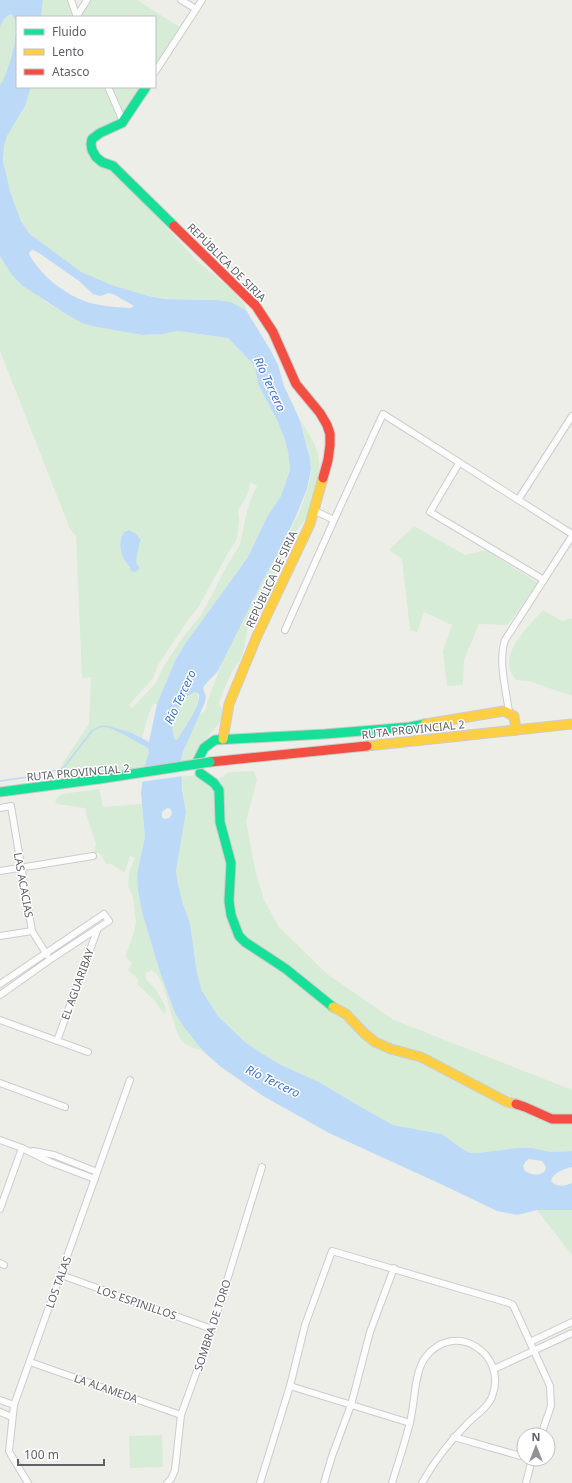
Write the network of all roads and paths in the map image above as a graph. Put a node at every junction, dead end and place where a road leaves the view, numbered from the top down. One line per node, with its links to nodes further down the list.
1 (71, 0): 6 (street)
2 (87, 0): 6 (street)
3 (181, 0): 5 (street)
4 (202, 0): 5 (street)
5 (196, 9): 7 (street)
6 (77, 16)
7 (156, 70)
8 (108, 88): 10 (street)
9 (145, 88): 10 (street)
10 (123, 121): 14 (street, REPÚBLICA DE SIRIA)
11 (572, 416): 13 (street)
12 (459, 463): 13 (street); 15 (street); 17 (street)
13 (518, 500): 16 (street)
14 (313, 510): 15 (street); 22 (street, REPÚBLICA DE SIRIA)
15 (334, 520): 18 (street)
16 (572, 535): 17 (street)
17 (544, 580): 19 (street)
18 (285, 630)
19 (509, 712): 21 (street); 22 (street)
20 (572, 724): 21 (street, RUTA PROVINCIAL 2)
21 (516, 730): 25 (street, RUTA PROVINCIAL 2, bridge)
22 (223, 739): 23 (street)
23 (198, 760)
24 (200, 773): 43 (street)
25 (0, 792)
26 (0, 808): 28 (street, LAS ACACIAS)
27 (93, 856): 28 (street)
28 (21, 868): 29 (street); 31 (street, LAS ACACIAS)
29 (0, 871)
30 (98, 928): 33 (street); 34 (street); 38 (street, EL AGUARIBAY)
31 (32, 931): 32 (street); 33 (street, LAS ACACIAS)
32 (0, 936)
33 (45, 953): 34 (street, LAS ACACIAS); 35 (street)
34 (51, 959): 36 (street)
35 (0, 984)
36 (0, 995)
37 (0, 1021): 38 (street)
38 (57, 1041): 39 (street)
39 (88, 1052)
40 (130, 1080): 47 (street, LOS TALAS)
41 (0, 1083): 42 (street)
42 (65, 1107)
43 (572, 1118)
44 (0, 1140): 45 (street)
45 (22, 1148): 47 (street); 48 (street); 49 (street)
46 (262, 1167): 53 (street, SOMBRA DE TORO)
47 (97, 1172): 48 (street, LOS TALAS)
48 (95, 1179): 51 (street, LOS TALAS)
49 (0, 1209)
50 (394, 1268): 55 (street); 59 (street); 62 (street)
51 (61, 1275): 53 (street, LOS ESPINILLOS); 57 (street, LOS TALAS)
52 (572, 1322): 55 (street)
53 (212, 1329): 64 (street, SOMBRA DE TORO)
54 (572, 1334): 56 (street)
55 (530, 1342): 56 (street)
56 (534, 1351): 58 (street); 67 (street)
57 (30, 1362): 61 (street, LOS TALAS); 64 (street, LA ALAMEDA)
58 (494, 1369): 66 (street); 68 (street)
59 (290, 1386): 62 (street); 73 (street)
60 (0, 1400): 61 (street)
61 (14, 1405): 65 (street, LOS TALAS)
62 (352, 1405): 66 (street); 74 (street)
63 (0, 1412): 65 (street)
64 (181, 1415): 72 (street, SOMBRA DE TORO)
65 (12, 1416): 71 (street, LOS TALAS)
66 (410, 1423): 75 (street)
67 (544, 1427)
68 (454, 1437): 69 (street); 76 (street)
69 (516, 1455)
70 (530, 1467): 77 (street)
71 (28, 1483)
72 (166, 1483)
73 (260, 1483)
74 (324, 1483)
75 (392, 1483)
76 (422, 1483)
77 (526, 1483)

